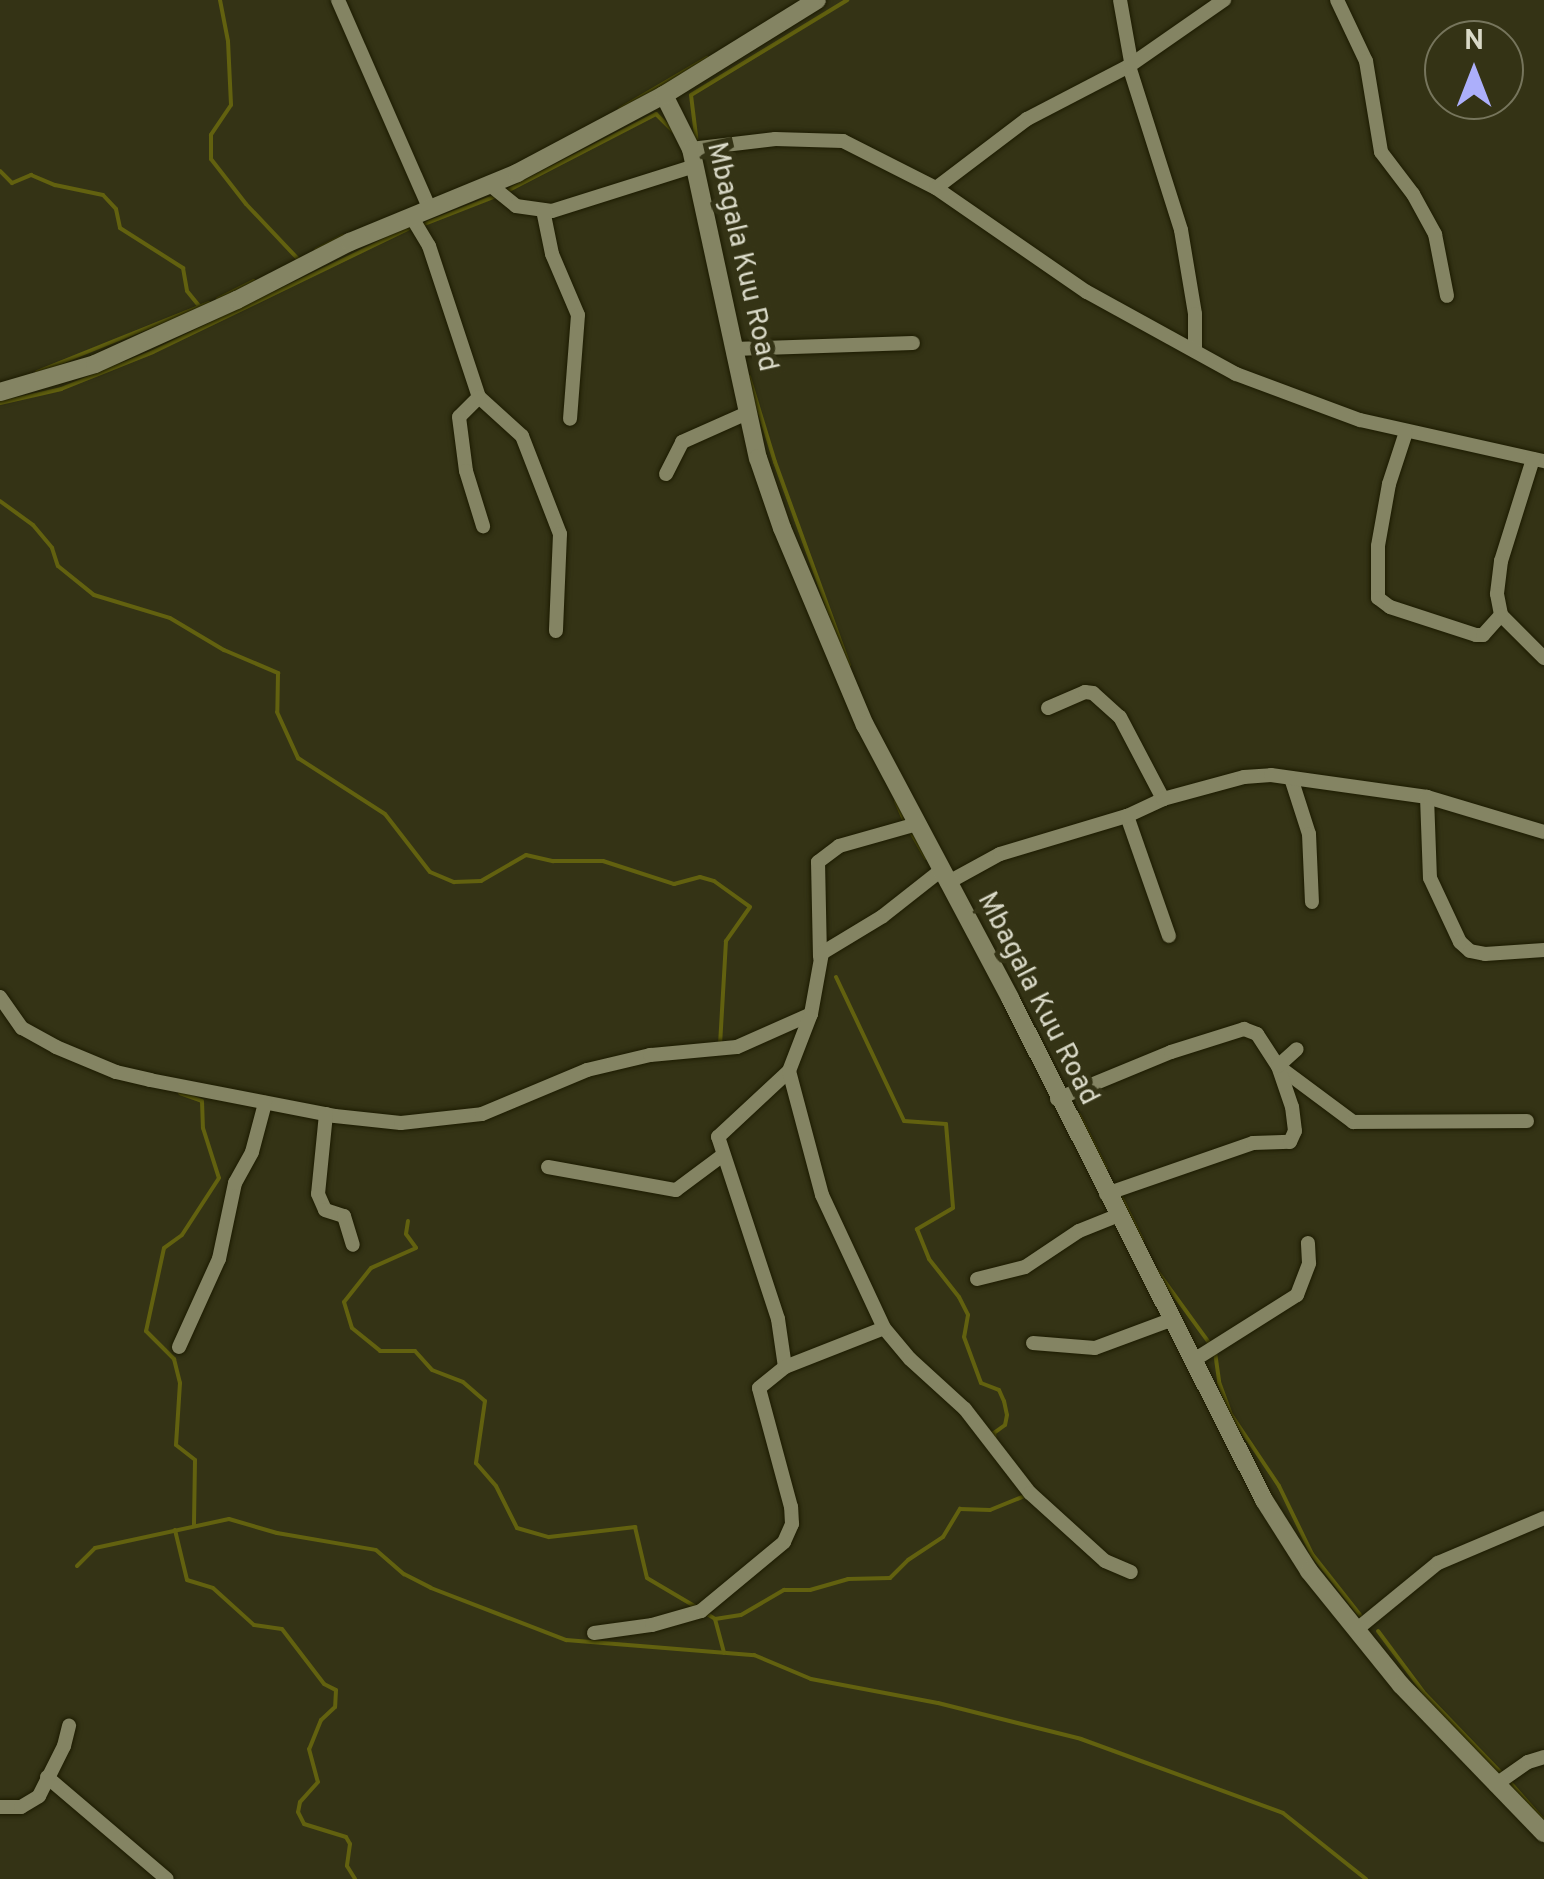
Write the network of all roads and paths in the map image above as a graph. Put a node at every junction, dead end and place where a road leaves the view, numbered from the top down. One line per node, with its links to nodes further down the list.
1 (338, 0): 11 (street)
2 (817, 0): 7 (street)
3 (1120, 0): 6 (street)
4 (1224, 0): 6 (street)
5 (1337, 0): 14 (street)
6 (1130, 64): 10 (street); 17 (street)
7 (664, 96): 8 (street, Mbagala Kuu Road); 9 (street)
8 (693, 158): 10 (street); 12 (street); 16 (street, Mbagala Kuu Road)
9 (489, 184): 11 (street); 12 (street)
10 (936, 188): 17 (street)
11 (430, 210): 13 (street)
12 (542, 210): 21 (street)
13 (411, 216): 18 (street); 19 (street)
14 (1446, 296)
15 (913, 343): 16 (street)
16 (733, 349): 20 (street, Mbagala Kuu Road)
17 (1195, 350): 22 (street)
18 (0, 392)
19 (479, 397): 25 (street); 27 (street)
20 (747, 413): 24 (street); 34 (street, Mbagala Kuu Road)
21 (570, 419)
22 (1406, 432): 23 (street); 26 (street)
23 (1539, 460): 26 (street)
24 (666, 474)
25 (483, 526)
26 (1501, 616): 28 (street)
27 (556, 631)
28 (1544, 658)
29 (1048, 708): 32 (street)
30 (1291, 778): 31 (street); 32 (street); 37 (street)
31 (1427, 797): 35 (street); 39 (street)
32 (1163, 799): 33 (street)
33 (1127, 816): 36 (street); 38 (street)
34 (917, 824): 36 (street, Mbagala Kuu Road); 40 (street)
35 (1544, 832)
36 (944, 877): 40 (street); 46 (street, Mbagala Kuu Road)
37 (1312, 902)
38 (1169, 936)
39 (1544, 950)
40 (820, 957): 42 (street)
41 (0, 997): 47 (street)
42 (811, 1014): 45 (street); 48 (street)
43 (1297, 1050): 44 (street)
44 (1278, 1066): 46 (street); 49 (street); 52 (street)
45 (789, 1071): 50 (street); 58 (street)
46 (1058, 1099): 52 (street, Mbagala Kuu Road)
47 (265, 1103): 48 (street); 60 (street)
48 (326, 1114): 55 (street)
49 (1527, 1121)
50 (723, 1154): 51 (street); 62 (street)
51 (548, 1167)
52 (1106, 1194): 53 (street, Mbagala Kuu Road)
53 (1120, 1214): 56 (street); 57 (street, Mbagala Kuu Road)
54 (1308, 1243): 61 (street)
55 (353, 1245)
56 (977, 1278)
57 (1174, 1319): 59 (street); 61 (street, Mbagala Kuu Road)
58 (884, 1328): 62 (street); 64 (street)
59 (1033, 1343)
60 (179, 1347)
61 (1194, 1360): 65 (street, Mbagala Kuu Road)
62 (786, 1367): 66 (street)
63 (1544, 1518): 65 (street)
64 (1131, 1572)
65 (1356, 1630): 70 (street, Mbagala Kuu Road)
66 (594, 1633)
67 (69, 1726): 69 (street)
68 (1544, 1756): 70 (street)
69 (47, 1776): 71 (street); 73 (street)
70 (1495, 1786): 72 (street, Mbagala Kuu Road)
71 (0, 1807)
72 (1544, 1833)
73 (166, 1879)

